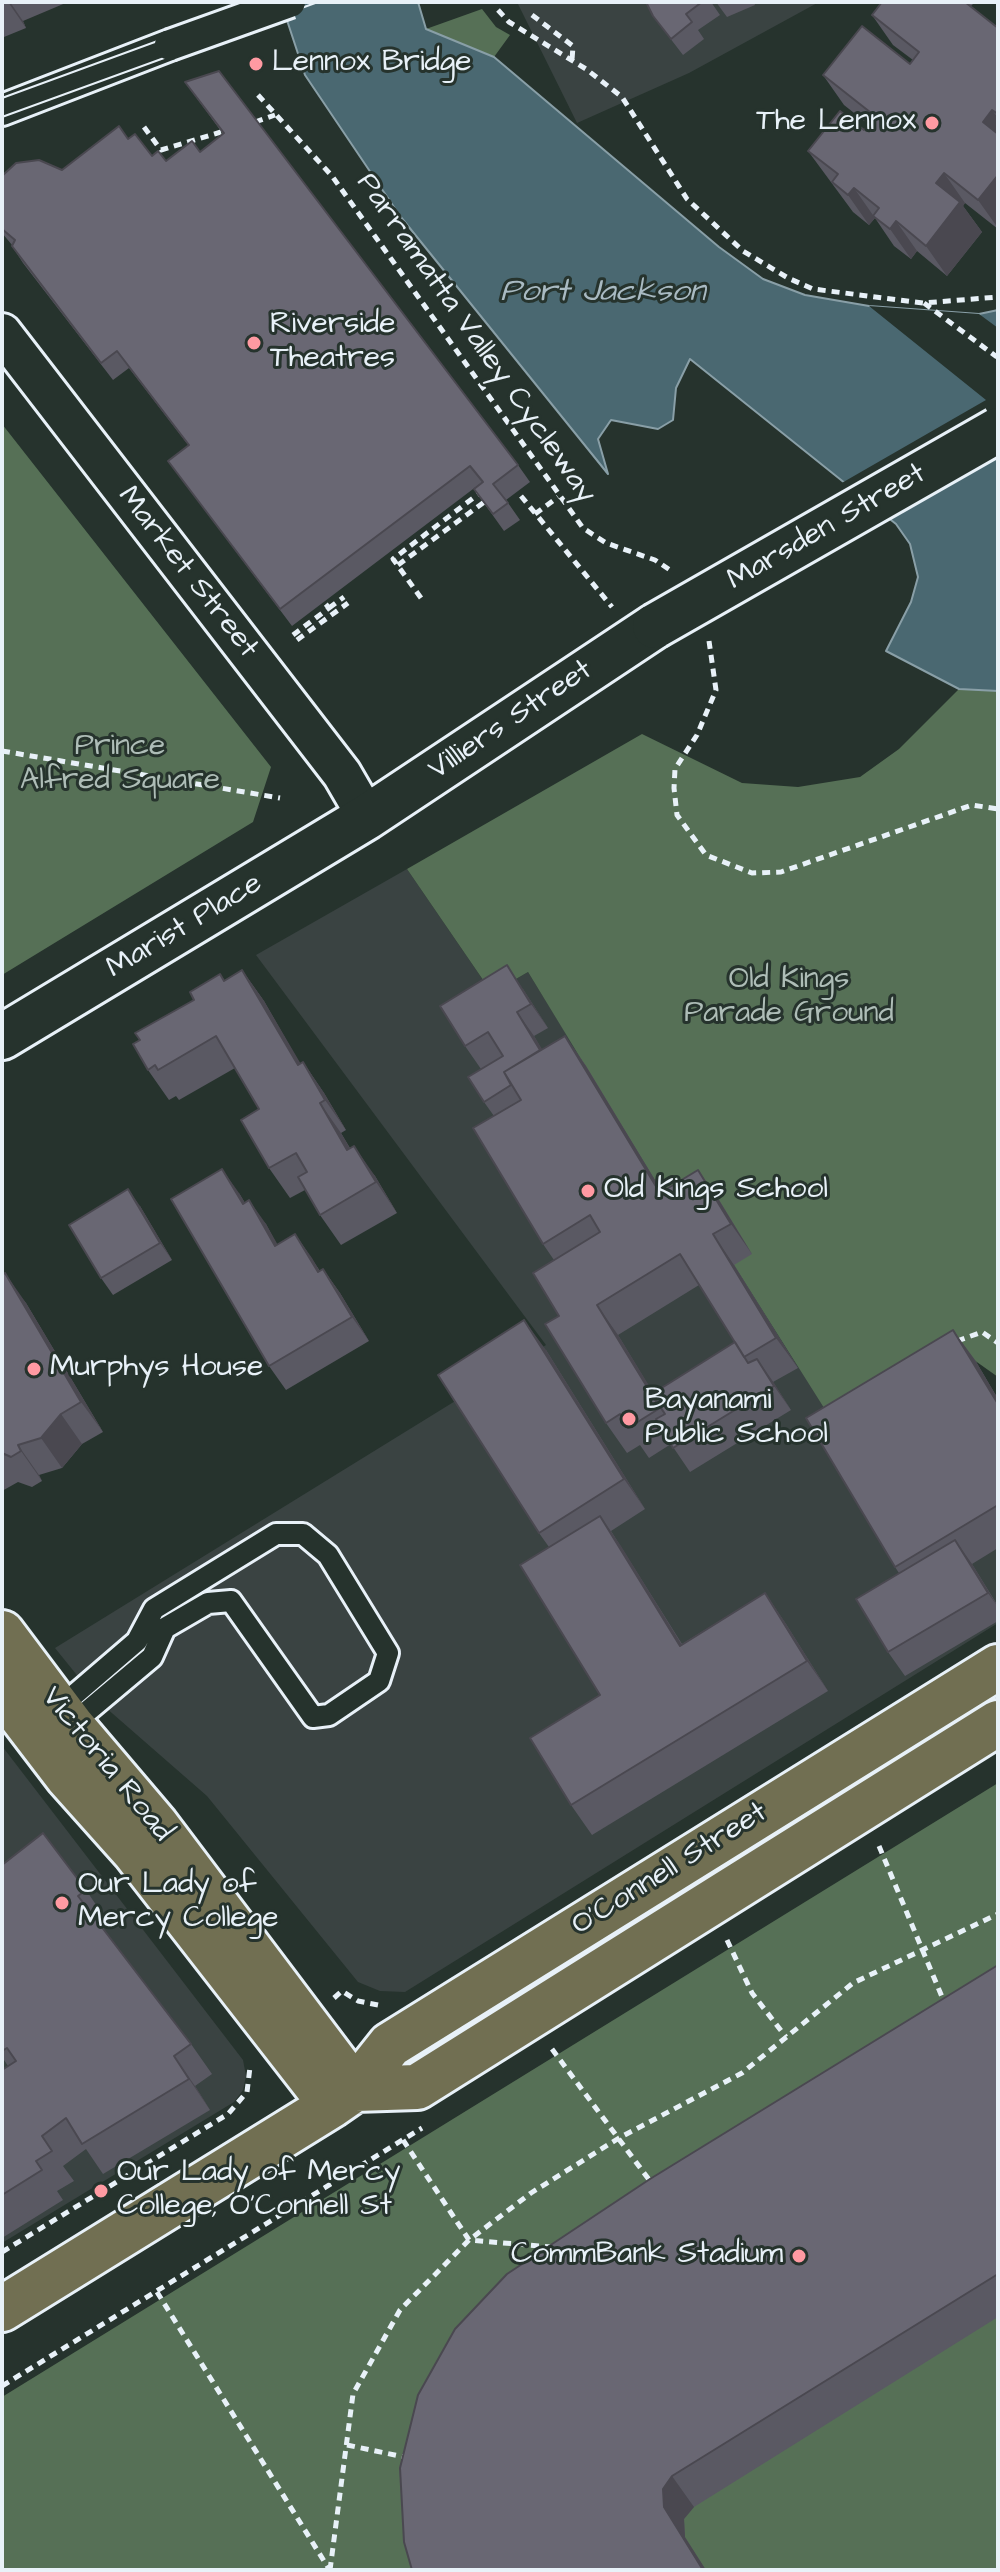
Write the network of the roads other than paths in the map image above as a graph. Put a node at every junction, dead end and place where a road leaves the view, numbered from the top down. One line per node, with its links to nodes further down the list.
1 (290, 2): 2 (street, bridge)
2 (2, 110)
3 (2, 333): 6 (street, Market Street)
4 (998, 430): 5 (street, Marsden Street, bridge)
5 (636, 620): 6 (street, Villiers Street)
6 (367, 817): 7 (street, Marist Place)
7 (7, 1027)
8 (227, 1564): 9 (lane); 9 (lane); 13 (lane)
9 (231, 1601): 13 (lane)
10 (2, 1633): 13 (main road, Victoria Road)
11 (998, 1667): 15 (main road, O'Connell Street)
12 (2, 1691): 15 (main road, Victoria Road)
13 (65, 1717): 15 (main road, Victoria Road)
14 (998, 1723): 15 (main road, O'Connell Street)
15 (344, 2097): 16 (main road, O'Connell Street)
16 (2, 2309)

